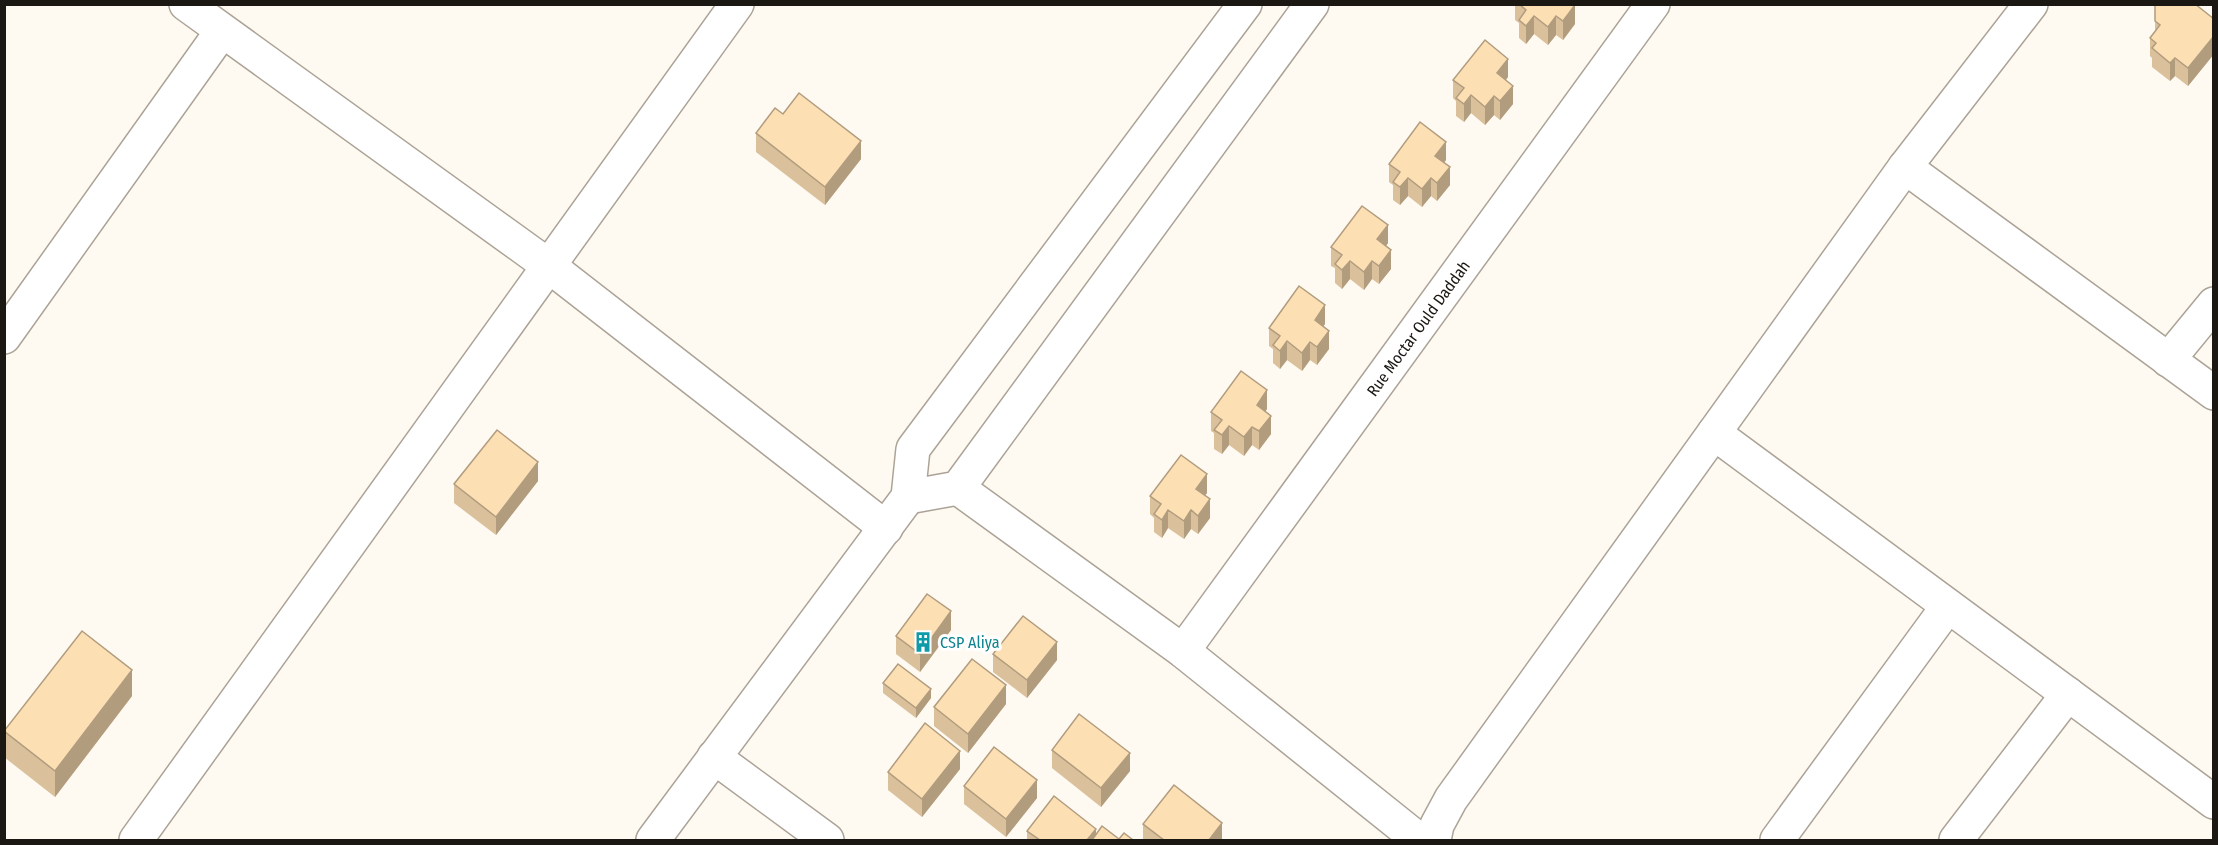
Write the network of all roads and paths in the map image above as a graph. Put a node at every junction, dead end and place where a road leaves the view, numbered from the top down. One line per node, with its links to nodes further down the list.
1 (186, 4): 7 (street)
2 (737, 4): 9 (street)
3 (1245, 4): 16 (street)
4 (1312, 4): 15 (street)
5 (1653, 4): 19 (street, Rue Moctar Ould Daddah)
6 (2031, 4): 8 (street)
7 (222, 31): 9 (street); 11 (street)
8 (1905, 166): 12 (street); 14 (street)
9 (549, 266): 17 (street); 24 (street)
10 (2214, 304): 12 (street)
11 (4, 337)
12 (2168, 360): 13 (street)
13 (2214, 393)
14 (1714, 433): 18 (street); 28 (street)
15 (958, 488): 16 (street); 19 (street)
16 (908, 497): 17 (street)
17 (886, 528): 21 (street)
18 (1948, 606): 20 (street); 29 (street)
19 (1183, 651): 27 (street)
20 (2068, 694): 22 (street); 23 (street)
21 (714, 757): 25 (street); 26 (street)
22 (2214, 802)
23 (1965, 837)
24 (136, 840)
25 (653, 840)
26 (827, 840)
27 (1419, 840)
28 (1434, 840)
29 (1777, 840)

